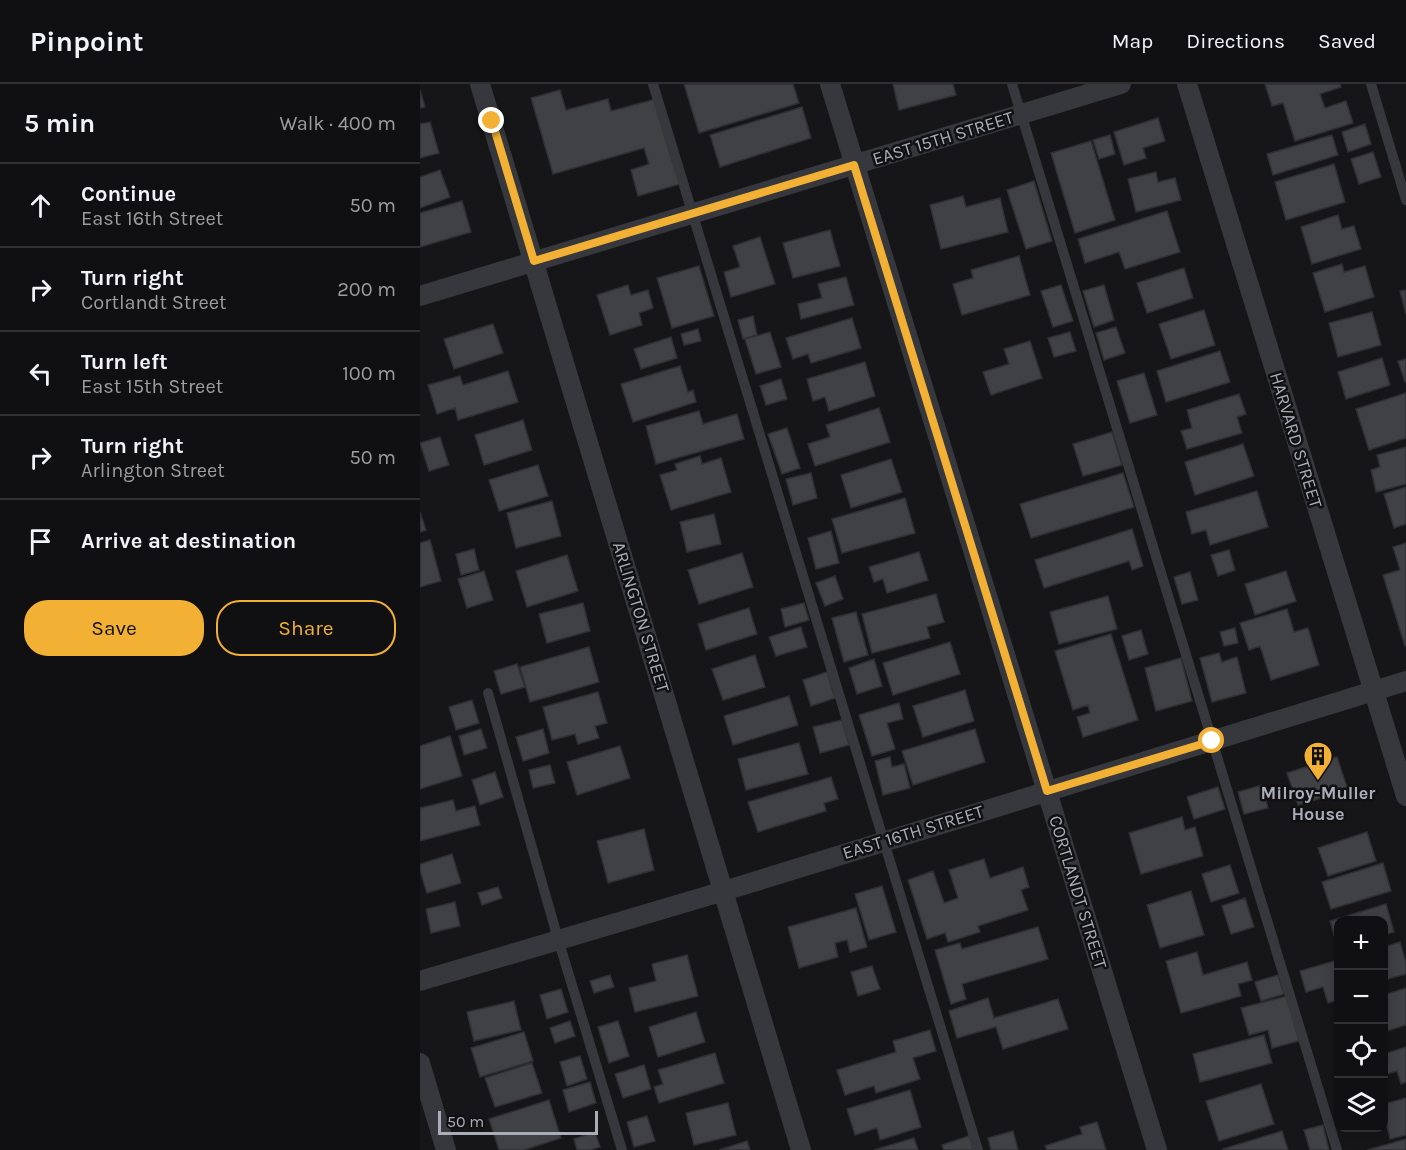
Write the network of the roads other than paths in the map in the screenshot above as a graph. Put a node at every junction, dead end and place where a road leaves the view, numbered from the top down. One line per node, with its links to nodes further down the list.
1 (480, 84): 12 (street, ARLINGTON STREET)
2 (653, 84): 11 (lane)
3 (830, 84): 9 (street, CORTLANDT STREET)
4 (1012, 84): 8 (lane)
5 (1121, 84): 8 (street, EAST 15TH STREET)
6 (1187, 84): 15 (street, HARVARD STREET)
7 (1371, 84): 10 (lane)
8 (1021, 114): 9 (street, EAST 15TH STREET); 17 (lane)
9 (854, 165): 11 (street, EAST 15TH STREET); 18 (street, CORTLANDT STREET)
10 (1406, 200)
11 (693, 213): 12 (street, EAST 15TH STREET); 20 (lane)
12 (534, 261): 13 (street, EAST 15TH STREET); 21 (street, ARLINGTON STREET)
13 (420, 296)
14 (1406, 681): 15 (street, EAST 16TH STREET)
15 (1374, 691): 17 (street, EAST 16TH STREET); 19 (street, HARVARD STREET)
16 (488, 693): 22 (lane)
17 (1212, 741): 18 (street, EAST 16TH STREET); 30 (lane)
18 (1047, 791): 20 (street, EAST 16TH STREET); 29 (street, CORTLANDT STREET)
19 (1406, 796)
20 (884, 841): 21 (street, EAST 16TH STREET); 28 (lane)
21 (724, 891): 22 (street, EAST 16TH STREET); 27 (street, ARLINGTON STREET)
22 (558, 939): 23 (street, EAST 16TH STREET); 26 (lane)
23 (420, 981)
24 (420, 1063): 25 (street)
25 (446, 1150)
26 (622, 1150)
27 (801, 1150)
28 (978, 1150)
29 (1158, 1150)
30 (1337, 1150)

